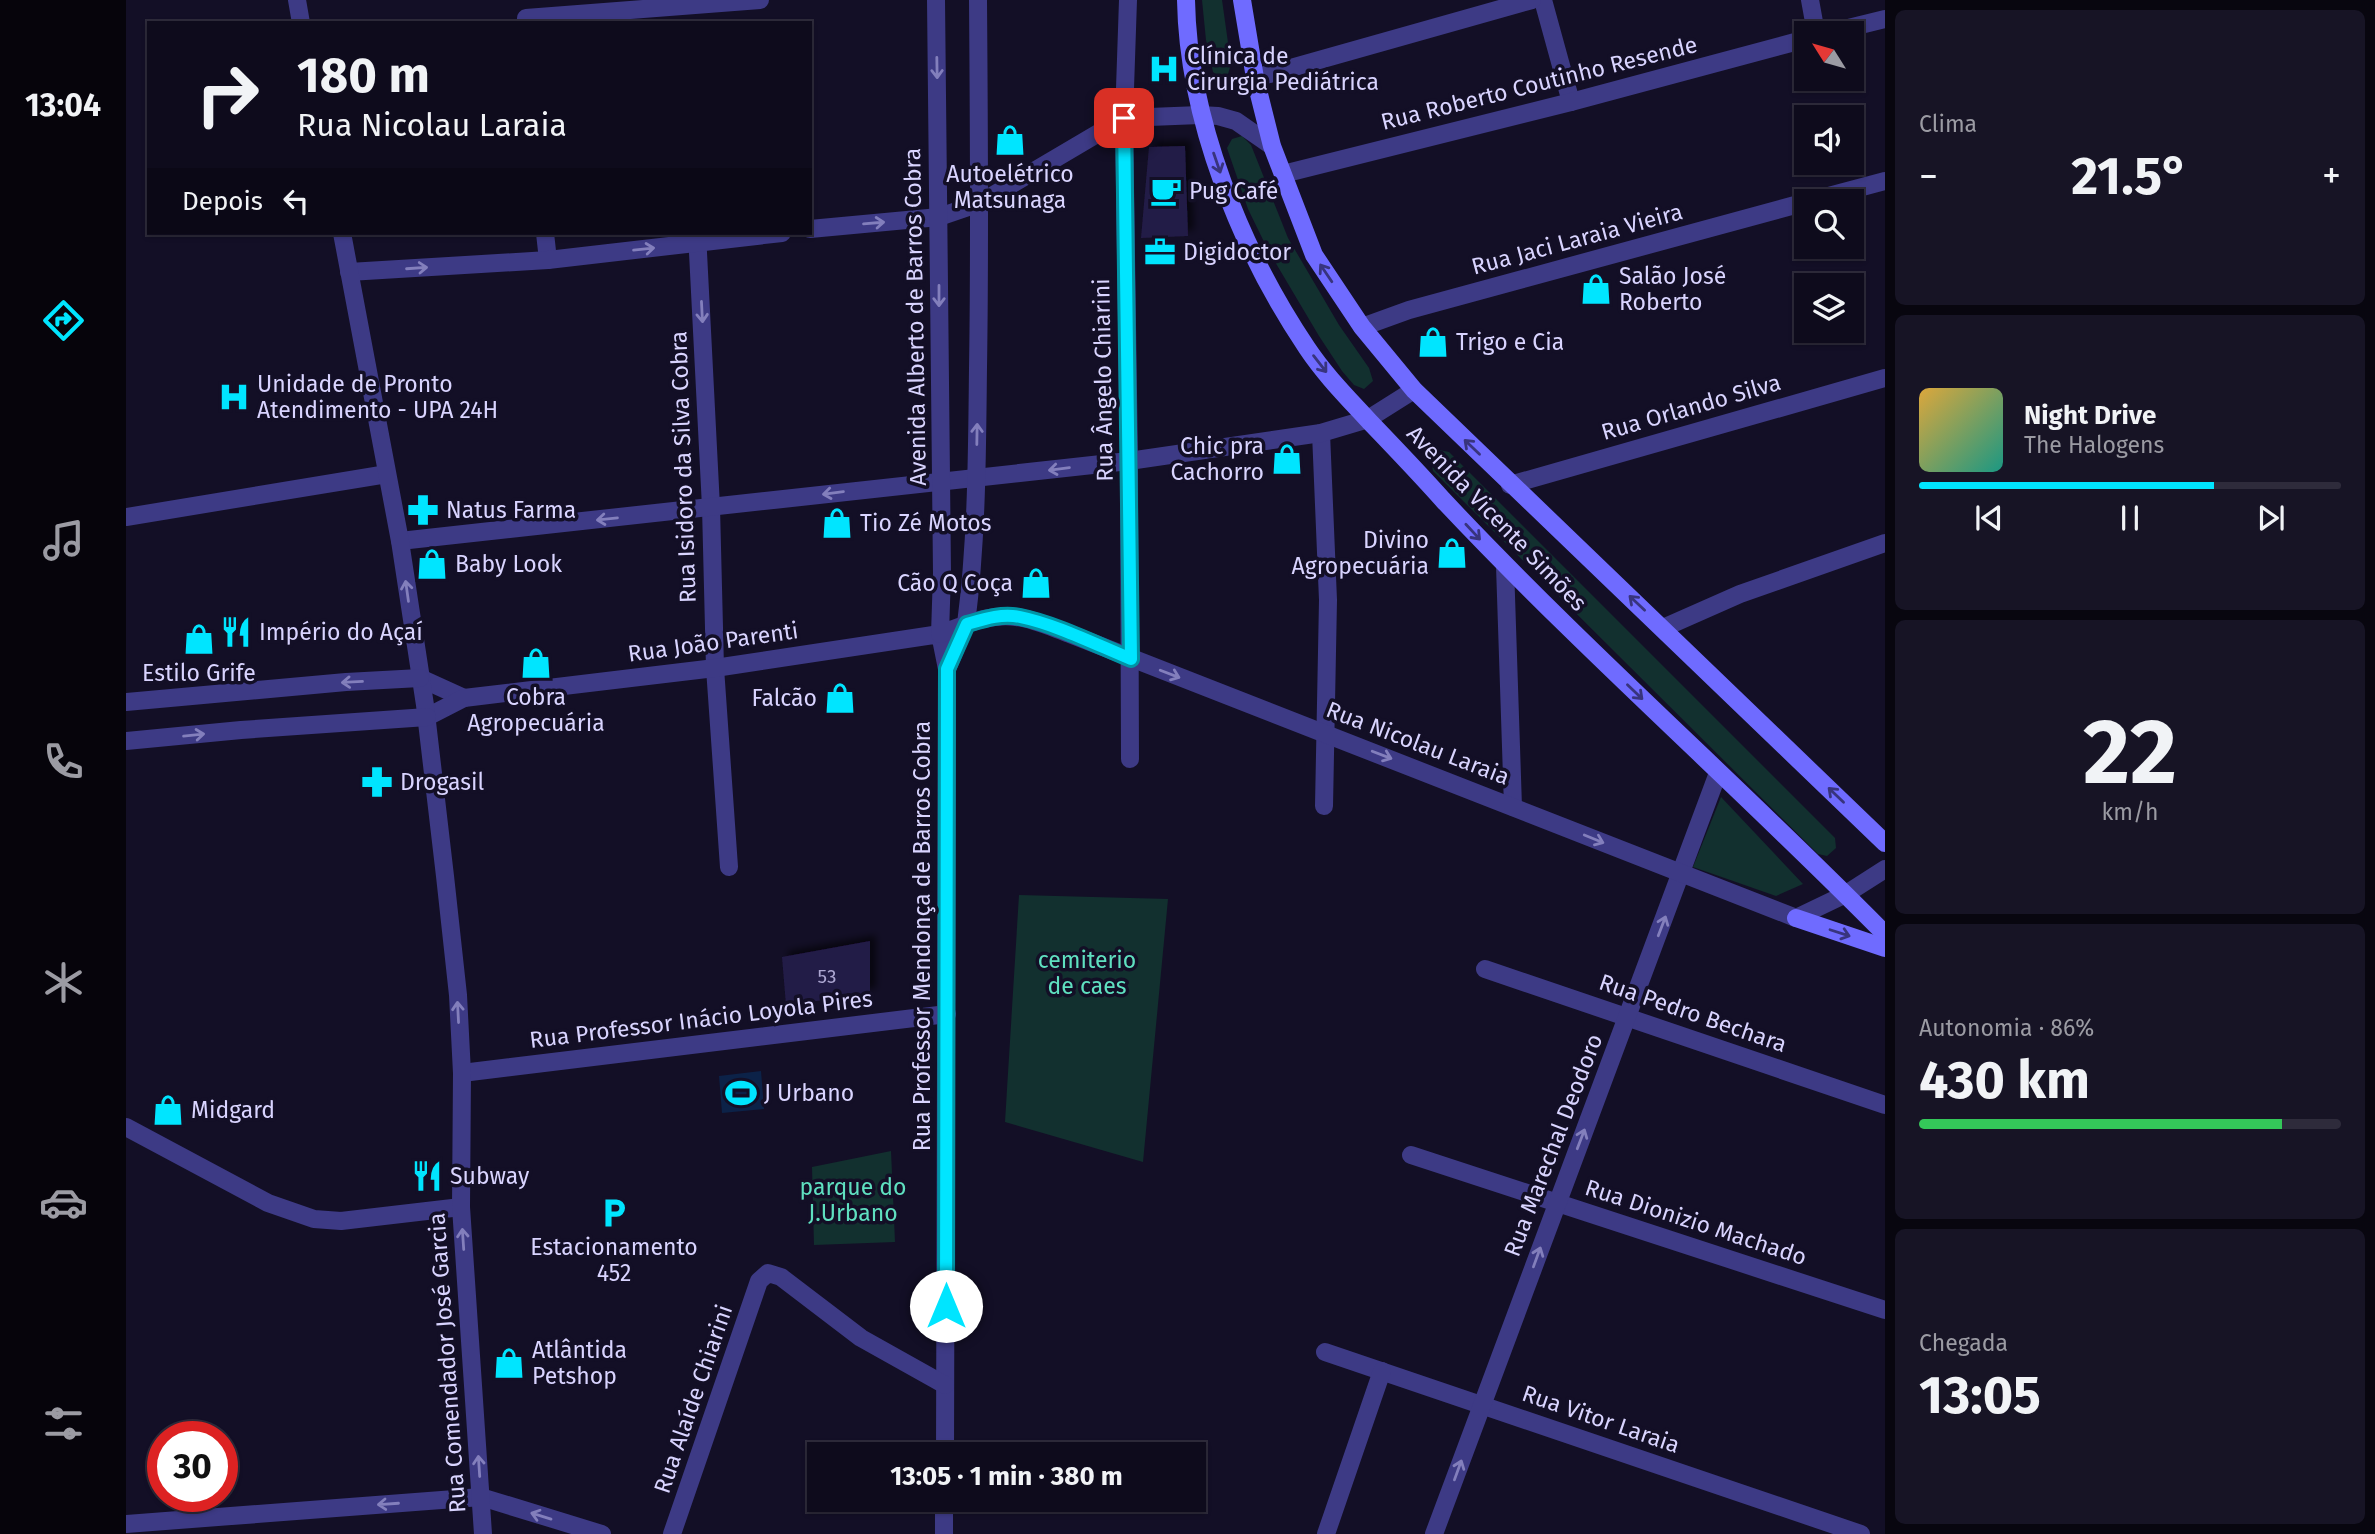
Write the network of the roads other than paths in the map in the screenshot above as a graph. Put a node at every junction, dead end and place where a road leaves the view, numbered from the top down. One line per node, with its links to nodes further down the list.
1 (297, 0): 14 (street)
2 (760, 0): 11 (street)
3 (936, 0): 28 (street, Avenida Alberto de Barros Cobra, one-way to 28)
4 (978, 0): 26 (street)
5 (1128, 0): 21 (street, Rua Ângelo Chiarini)
6 (1186, 0): 20 (main road, Avenida Vicente Simões)
7 (1242, 0): 18 (main road, Avenida Vicente Simões)
8 (1532, 0): 18 (street)
9 (1543, 0): 19 (street)
10 (1810, 0): 15 (street)
11 (684, 10): 12 (street)
12 (526, 13)
13 (1885, 19): 16 (street)
14 (301, 21)
15 (1814, 21)
16 (1864, 24)
17 (1794, 42): 19 (street, Rua Roberto Coutinho Resende)
18 (1255, 78): 22 (main road, Avenida Vicente Simões)
19 (1571, 102): 23 (street, Rua Roberto Coutinho Resende)
20 (1200, 115): 21 (street); 22 (street); 39 (main road, Avenida Vicente Simões, one-way to 39)
21 (1124, 118): 26 (street); 41 (street, Rua Ângelo Chiarini)
22 (1272, 146): 23 (main road, Avenida Vicente Simões)
23 (1283, 174): 36 (main road, Avenida Vicente Simões, one-way to 23)
24 (1885, 181): 25 (street, Rua Jaci Laraia Vieira)
25 (1856, 189)
26 (980, 203): 28 (street); 43 (street, one-way to 26)
27 (1794, 206): 36 (street, Rua Jaci Laraia Vieira)
28 (939, 217): 29 (street, one-way to 28); 44 (street, Avenida Alberto de Barros Cobra, one-way to 44)
29 (812, 229)
30 (342, 235): 35 (street, Rua Comendador José Garcia)
31 (545, 235): 34 (street)
32 (748, 235): 33 (street)
33 (697, 238): 34 (street, one-way to 33); 46 (street, Rua Isidoro da Silva Cobra, one-way to 46)
34 (548, 260): 35 (street, one-way to 34)
35 (349, 272): 42 (street, Rua Comendador José Garcia)
36 (1362, 327): 38 (main road, Avenida Vicente Simões)
37 (1885, 378): 45 (street, Rua Orlando Silva)
38 (1414, 390): 39 (street); 45 (main road, Avenida Vicente Simões, one-way to 38)
39 (1368, 419): 40 (street); 50 (main road, Avenida Vicente Simões, one-way to 50)
40 (1321, 433): 41 (street); 61 (street)
41 (1129, 461): 43 (street, one-way to 43); 54 (street, Rua Ângelo Chiarini)
42 (387, 474): 47 (street); 48 (street, Rua Comendador José Garcia)
43 (977, 478): 44 (street); 51 (street)
44 (941, 482): 46 (street, one-way to 46); 53 (street, Avenida Alberto de Barros Cobra)
45 (1510, 485): 52 (main road, Avenida Vicente Simões, one-way to 45)
46 (711, 508): 48 (street, one-way to 48); 55 (street, Rua Isidoro da Silva Cobra)
47 (126, 517)
48 (400, 541): 57 (street, Rua Comendador José Garcia, one-way to 48)
49 (1885, 543): 52 (street)
50 (1505, 566): 64 (main road, Avenida Vicente Simões, one-way to 64); 66 (street)
51 (967, 624): 53 (street, Rua João Parenti); 54 (street, Rua Nicolau Laraia); 56 (street, Rua Professor Mendonça de Barros Cobra)
52 (1663, 628): 67 (main road, Avenida Vicente Simões, one-way to 52)
53 (940, 634): 55 (street, Rua João Parenti); 56 (street, Rua Professor Mendonça de Barros Cobra)
54 (1131, 659): 61 (street, Rua Nicolau Laraia, one-way to 61); 63 (street, Rua Ângelo Chiarini)
55 (715, 668): 58 (street, Rua João Parenti); 68 (street, Rua Isidoro da Silva Cobra)
56 (947, 669): 76 (street, Rua Professor Mendonça de Barros Cobra)
57 (420, 678): 58 (street); 59 (street, one-way to 59); 60 (street, Rua Comendador José Garcia)
58 (464, 698): 60 (street, Rua João Parenti)
59 (126, 702)
60 (427, 717): 62 (street, one-way to 60); 78 (street, Rua Comendador José Garcia, one-way to 60)
61 (1325, 733): 65 (street); 66 (street, Rua Nicolau Laraia, one-way to 66)
62 (126, 741)
63 (1130, 759)
64 (1718, 773): 70 (street, Rua Marechal Deodoro); 71 (main road, Avenida Vicente Simões)
65 (1324, 806)
66 (1513, 807): 70 (street, Rua Nicolau Laraia, one-way to 70)
67 (1885, 843)
68 (729, 867)
69 (1885, 869): 71 (street)
70 (1681, 873): 72 (street, Rua Nicolau Laraia); 77 (street, Rua Marechal Deodoro, one-way to 70)
71 (1846, 894): 72 (street); 73 (main road, Avenida Vicente Simões)
72 (1796, 918): 74 (main road, one-way to 74)
73 (1885, 934)
74 (1885, 948)
75 (1485, 969): 77 (street, Rua Pedro Bechara)
76 (947, 1014): 78 (street, Rua Professor Inácio Loyola Pires); 87 (street, Rua Professor Mendonça de Barros Cobra)
77 (1627, 1017): 79 (street, Rua Pedro Bechara); 82 (street, Rua Marechal Deodoro, one-way to 77)
78 (462, 1073): 83 (street, Rua Comendador José Garcia)
79 (1885, 1103)
80 (126, 1127): 83 (street)
81 (1411, 1155): 82 (street, Rua Dionizio Machado)
82 (1557, 1202): 84 (street, Rua Dionizio Machado); 88 (street, Rua Marechal Deodoro, one-way to 82)
83 (461, 1207): 90 (street, Rua Comendador José Garcia, one-way to 83)
84 (1885, 1310)
85 (1325, 1352): 86 (street, Rua Vitor Laraia)
86 (1382, 1371): 88 (street, Rua Vitor Laraia); 98 (street)
87 (945, 1385): 89 (street, Rua Professor Mendonça de Barros Cobra); 96 (street, Rua Alaíde Chiarini)
88 (1482, 1405): 99 (street, Rua Marechal Deodoro, one-way to 88); 100 (street, Rua Vitor Laraia)
89 (944, 1442)
90 (481, 1497): 93 (street, one-way to 93); 94 (street, Rua Comendador José Garcia); 95 (street, one-way to 90)
91 (944, 1512): 97 (street)
92 (126, 1524): 93 (street)
93 (185, 1527)
94 (483, 1534)
95 (602, 1534)
96 (672, 1534)
97 (944, 1534)
98 (1326, 1534)
99 (1434, 1534)
100 (1861, 1534)

